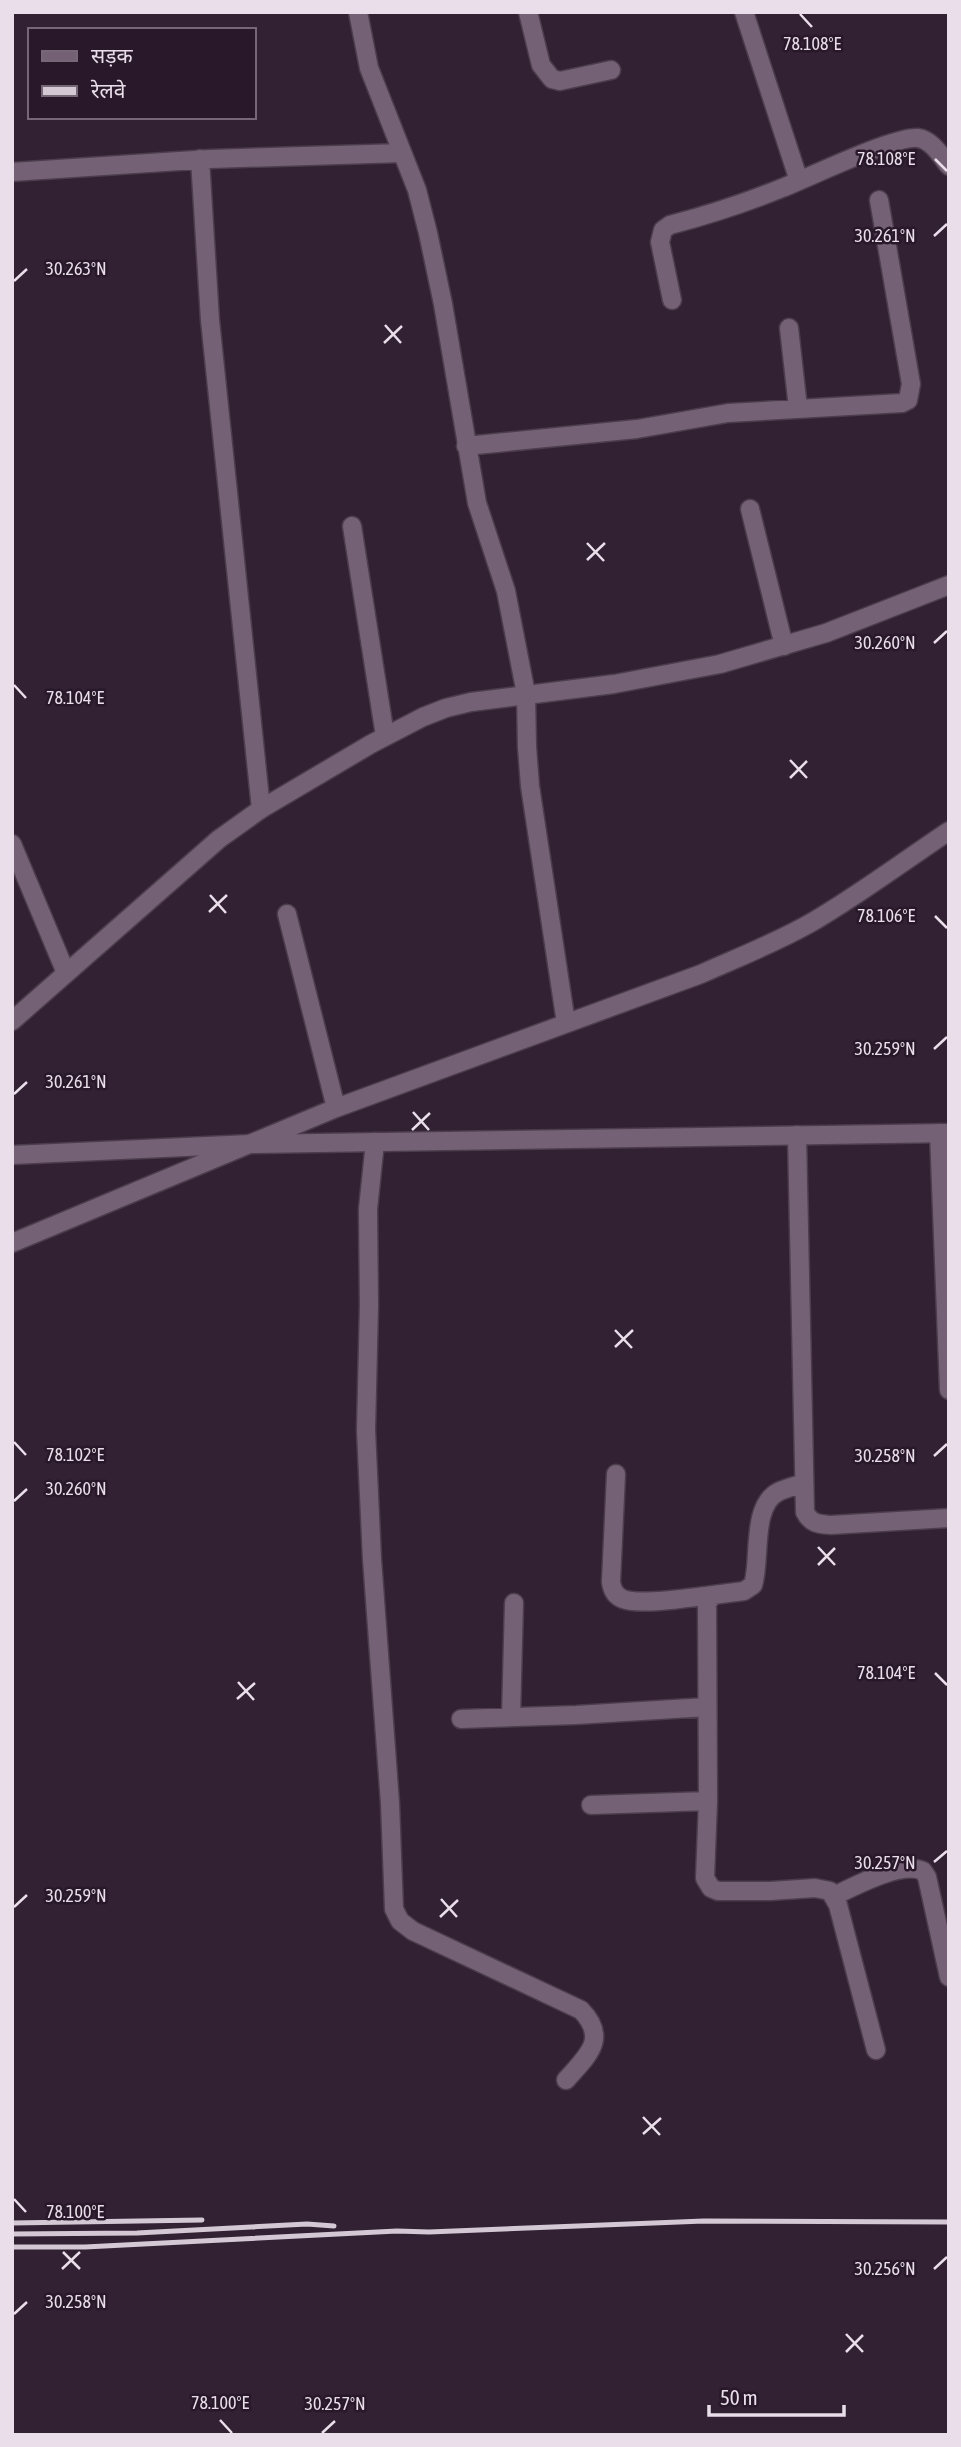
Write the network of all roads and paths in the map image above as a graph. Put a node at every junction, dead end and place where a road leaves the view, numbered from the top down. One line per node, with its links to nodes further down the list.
1 (358, 12): 5 (street)
2 (528, 12): 4 (street)
3 (744, 12): 9 (street)
4 (611, 69)
5 (402, 153): 6 (street); 14 (street)
6 (200, 159): 8 (street); 21 (street)
7 (949, 166): 9 (street)
8 (12, 172)
9 (799, 181): 11 (street)
10 (880, 200): 13 (street)
11 (672, 300)
12 (789, 328): 13 (street)
13 (798, 408): 14 (street)
14 (466, 446): 19 (street)
15 (750, 509): 18 (street)
16 (352, 526): 20 (street)
17 (949, 585): 18 (street)
18 (784, 646): 19 (street)
19 (526, 694): 20 (street); 27 (street)
20 (385, 736): 21 (street)
21 (261, 808): 25 (street)
22 (949, 831): 27 (street)
23 (12, 845): 25 (street)
24 (287, 915): 28 (street)
25 (66, 973): 26 (street)
26 (12, 1021)
27 (566, 1023): 28 (street)
28 (336, 1108): 32 (street)
29 (944, 1133): 30 (street); 35 (street)
30 (797, 1135): 31 (street); 37 (street)
31 (375, 1142): 32 (street); 49 (street)
32 (250, 1144): 33 (street); 34 (street)
33 (12, 1155)
34 (12, 1243)
35 (949, 1390)
36 (616, 1474): 39 (street)
37 (804, 1483): 38 (street); 39 (street)
38 (949, 1518)
39 (713, 1595): 41 (street)
40 (514, 1603): 42 (street)
41 (707, 1707): 42 (street); 44 (street)
42 (511, 1717): 43 (street)
43 (461, 1719)
44 (708, 1801): 45 (street); 46 (street)
45 (591, 1805)
46 (834, 1896): 47 (street); 48 (street)
47 (949, 1977)
48 (876, 2050)
49 (566, 2080)

